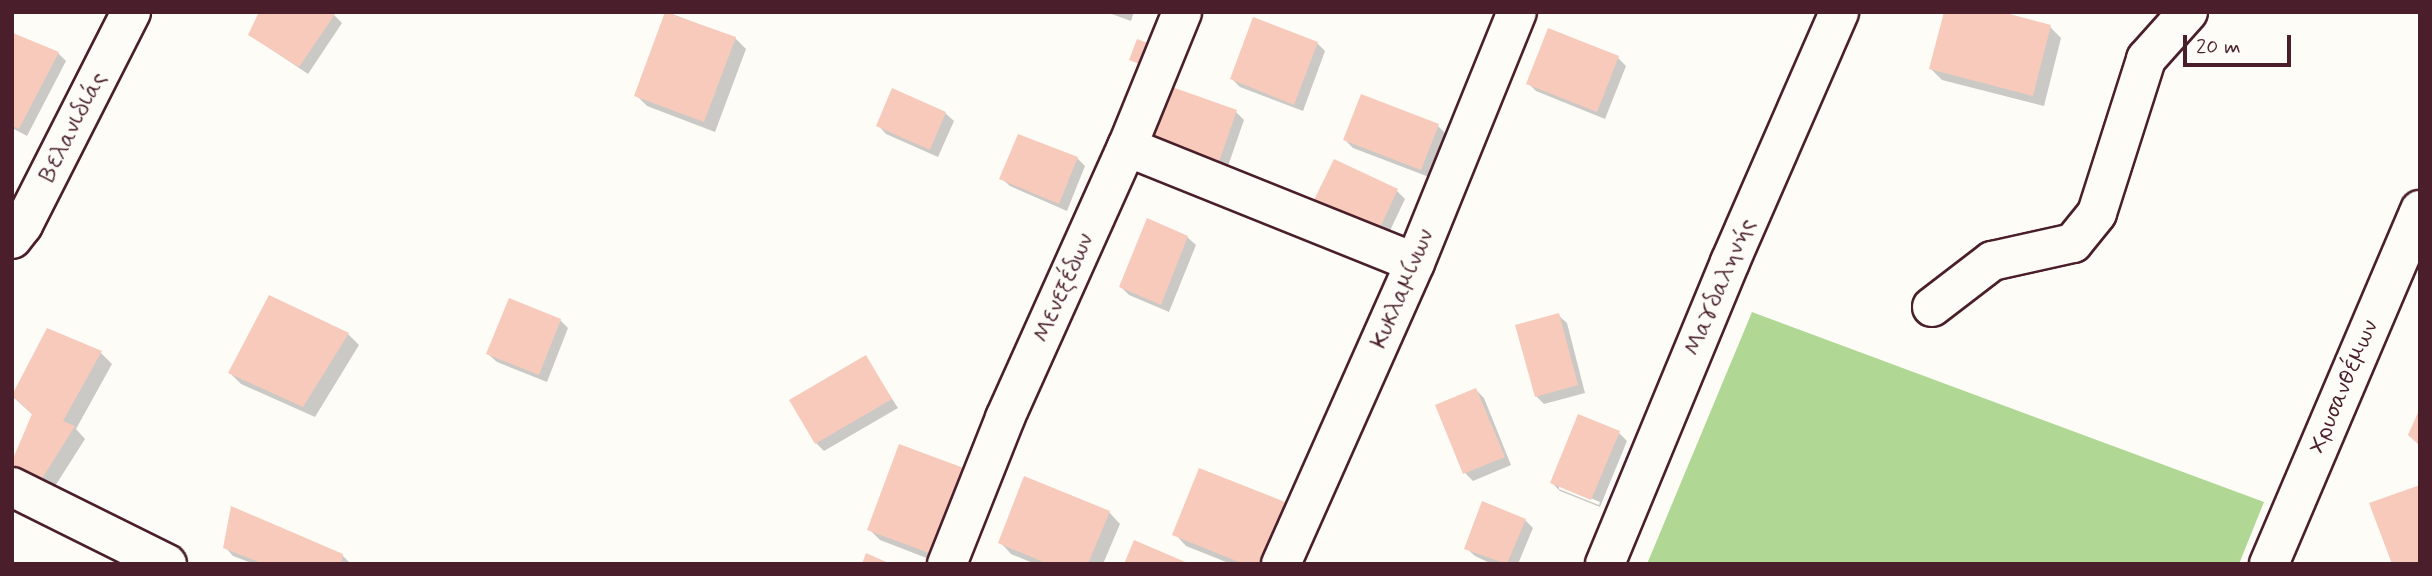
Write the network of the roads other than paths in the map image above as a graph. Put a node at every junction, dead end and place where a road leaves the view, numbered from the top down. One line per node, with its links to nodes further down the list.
1 (131, 12): 8 (street, Βελανιδιάς)
2 (1182, 12): 6 (street, Μενεξέδων)
3 (1517, 12): 9 (street, Κυκλαμίνων)
4 (1839, 12): 15 (street, Μαγδαληνής)
5 (2188, 12): 10 (street)
6 (1127, 147): 9 (street); 13 (street, Μενεξέδων)
7 (2420, 210): 16 (street, Χρυσανθέμων)
8 (12, 239)
9 (1415, 263): 14 (street, Κυκλαμίνων)
10 (1932, 307)
11 (12, 487): 12 (street)
12 (167, 564)
13 (947, 564)
14 (1281, 564)
15 (1605, 564)
16 (2269, 564)

